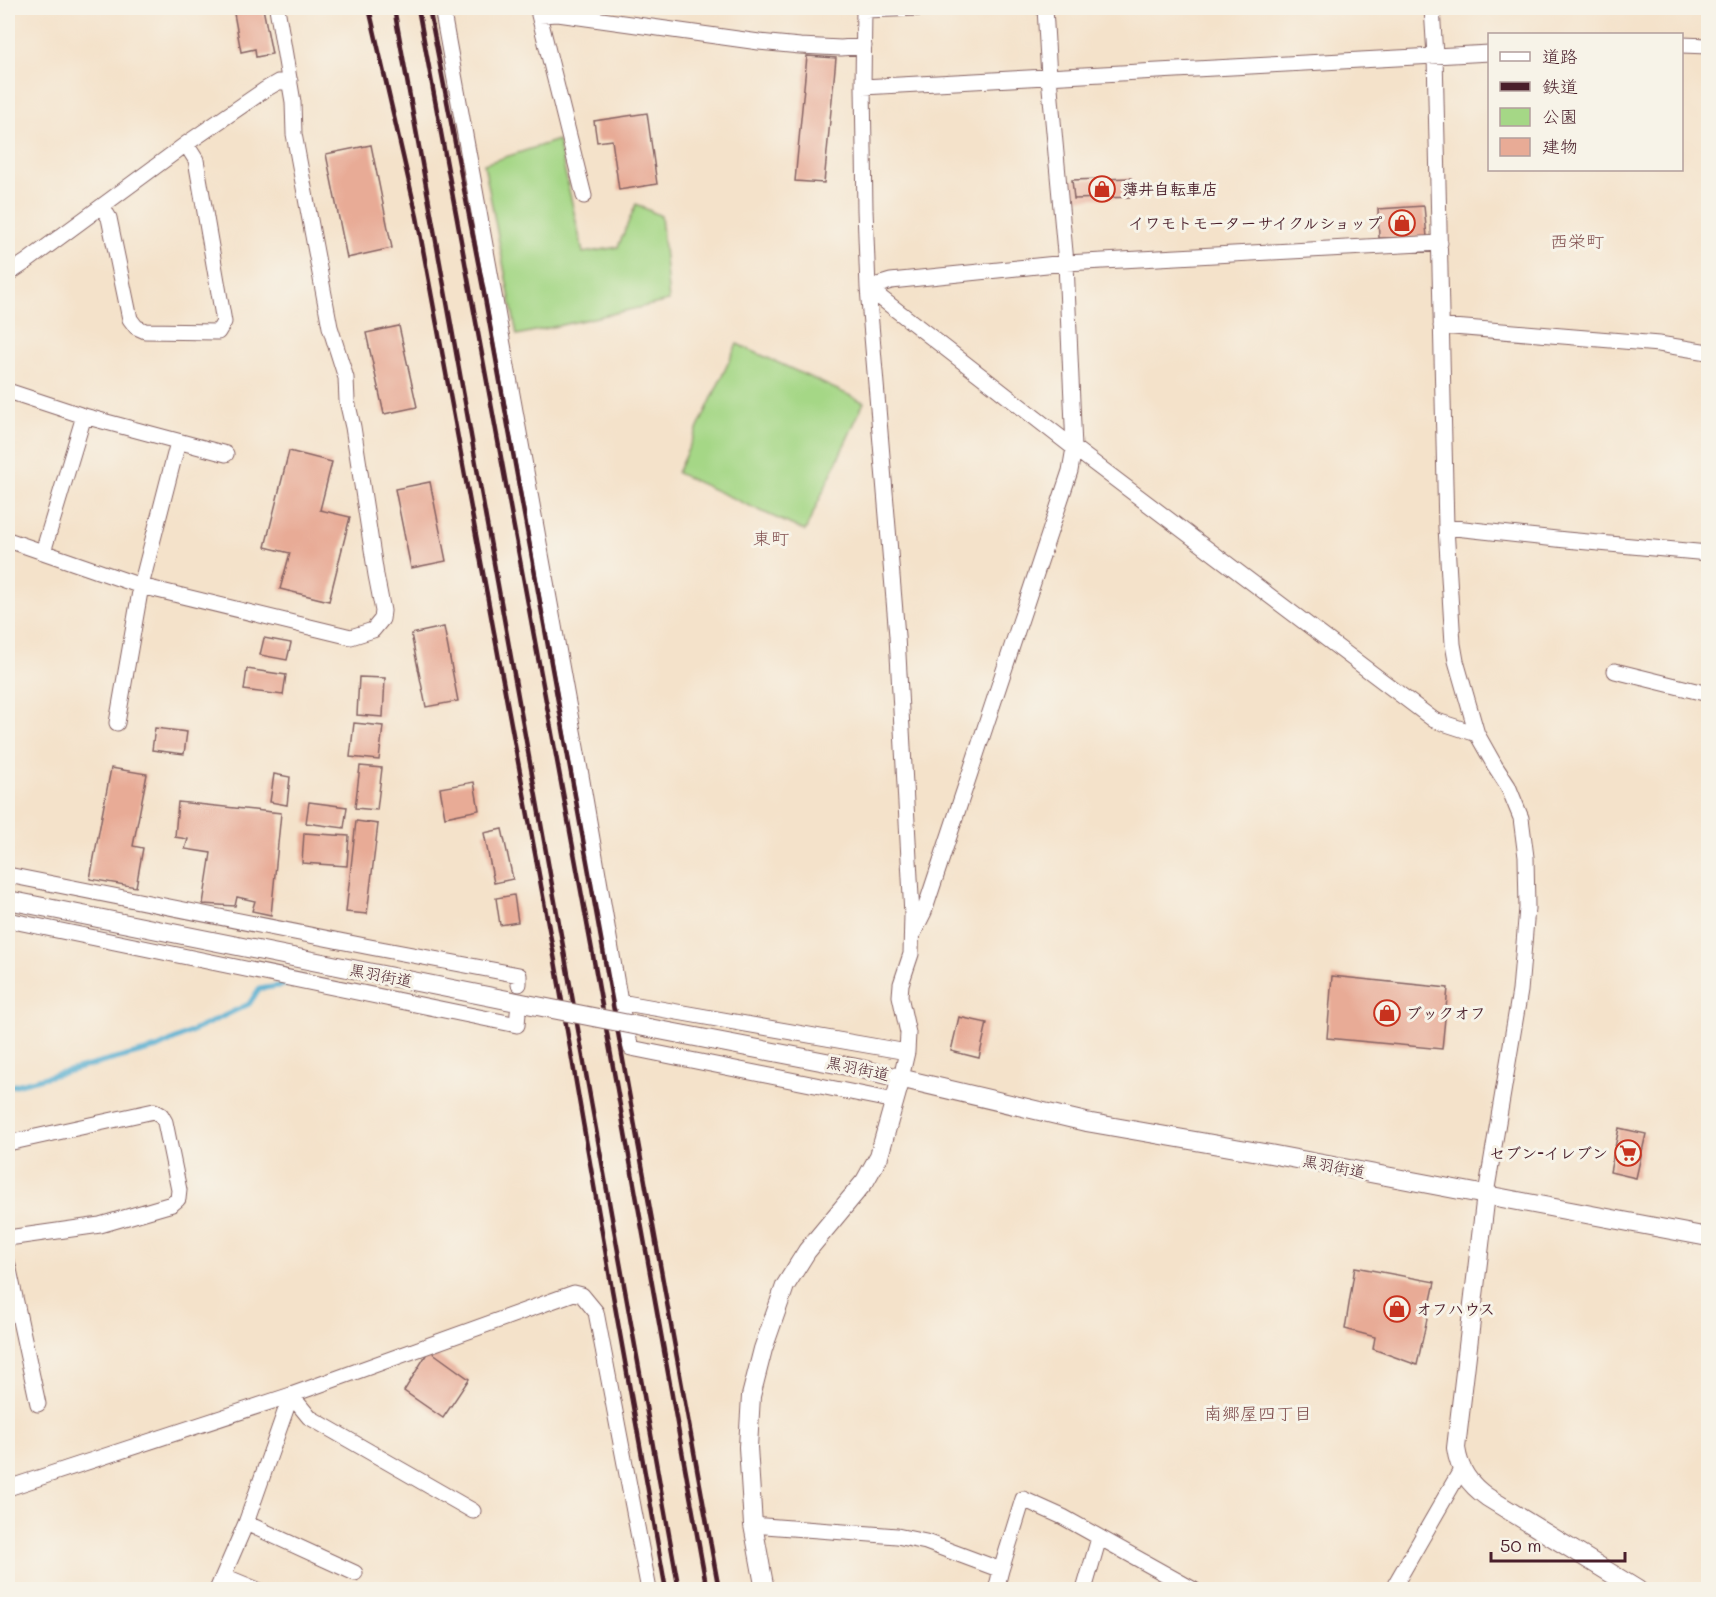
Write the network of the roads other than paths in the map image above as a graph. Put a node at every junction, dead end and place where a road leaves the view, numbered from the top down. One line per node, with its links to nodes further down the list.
1 (277, 8): 13 (street)
2 (442, 8): 43 (street)
3 (922, 8): 6 (street)
4 (1045, 8): 12 (street)
5 (1432, 8): 11 (street)
6 (864, 9): 8 (street)
7 (1683, 45): 9 (street)
8 (864, 46): 14 (street); 16 (street)
9 (1708, 46)
10 (1488, 53): 11 (street)
11 (1435, 56): 12 (street); 18 (street)
12 (1048, 77): 14 (street); 19 (street)
13 (290, 81): 15 (street); 33 (street)
14 (862, 87): 21 (street)
15 (186, 144): 17 (street); 17 (street)
16 (584, 196)
17 (102, 206): 20 (street)
18 (1440, 243): 19 (street); 22 (street)
19 (1066, 262): 21 (street); 27 (street)
20 (8, 274)
21 (868, 288): 27 (street); 41 (street)
22 (1441, 326): 23 (street); 29 (street)
23 (1708, 352)
24 (8, 391): 25 (street)
25 (84, 416): 26 (street); 31 (street)
26 (178, 441): 28 (street); 33 (street)
27 (1074, 448): 37 (street); 41 (street)
28 (226, 454)
29 (1446, 527): 32 (street); 37 (street)
30 (8, 540): 31 (street)
31 (42, 552): 33 (street)
32 (1708, 552)
33 (141, 586): 36 (street)
34 (1615, 670): 35 (street)
35 (1708, 694)
36 (117, 723)
37 (1477, 734): 49 (street)
38 (8, 875): 42 (street)
39 (8, 900): 44 (street, 黒羽街道)
40 (8, 920): 44 (street)
41 (912, 935): 45 (street)
42 (519, 984)
43 (621, 1002): 45 (street); 47 (street)
44 (522, 1008): 46 (street, 黒羽街道, bridge)
45 (907, 1052): 46 (street)
46 (902, 1078): 47 (street); 49 (street, 黒羽街道)
47 (895, 1101): 59 (street)
48 (8, 1143): 51 (street)
49 (1486, 1194): 50 (street, 黒羽街道); 55 (street)
50 (1708, 1237)
51 (8, 1238)
52 (8, 1265): 54 (street)
53 (291, 1395): 56 (street); 57 (street); 58 (street); 65 (street)
54 (38, 1404)
55 (1461, 1470): 70 (street); 71 (street)
56 (8, 1488)
57 (474, 1511)
58 (246, 1523): 62 (street); 63 (street)
59 (753, 1525): 61 (street); 66 (street)
60 (1099, 1538): 61 (street); 68 (street); 69 (street)
61 (1001, 1569): 67 (street)
62 (355, 1573)
63 (221, 1583): 64 (street)
64 (258, 1590)
65 (649, 1590)
66 (765, 1590)
67 (996, 1590)
68 (1084, 1590)
69 (1194, 1590)
70 (1392, 1590)
71 (1638, 1590)

